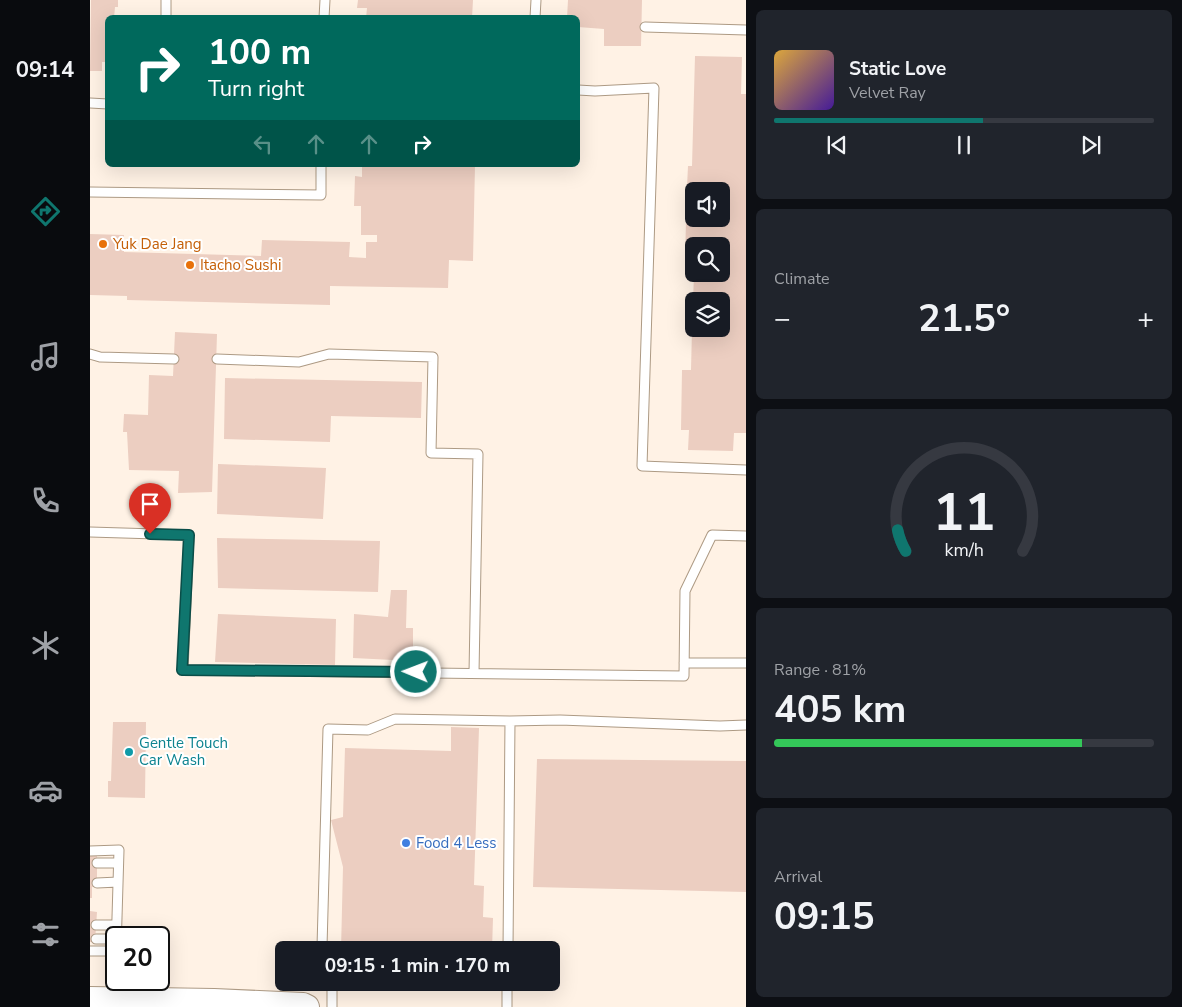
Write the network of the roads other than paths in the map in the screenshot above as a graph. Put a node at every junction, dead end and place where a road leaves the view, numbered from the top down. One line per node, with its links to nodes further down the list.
1 (166, 0): 4 (lane)
2 (325, 0): 5 (lane)
3 (536, 0): 6 (lane)
4 (166, 15)
5 (324, 15)
6 (535, 15)
7 (645, 27): 8 (lane)
8 (746, 30)
9 (580, 90): 17 (lane)
10 (90, 103): 11 (lane)
11 (105, 104)
12 (321, 167): 13 (lane)
13 (90, 192)
14 (90, 354): 15 (lane)
15 (174, 359)
16 (216, 359): 22 (lane)
17 (746, 470)
18 (90, 532): 22 (lane)
19 (746, 536): 20 (lane)
20 (684, 663): 21 (lane); 22 (lane)
21 (746, 663)
22 (474, 673)
23 (510, 721): 24 (lane); 35 (lane); 36 (lane)
24 (746, 724)
25 (90, 850): 27 (lane)
26 (97, 863): 27 (lane)
27 (118, 863): 29 (lane)
28 (97, 882): 29 (lane)
29 (118, 882): 32 (lane)
30 (96, 926): 31 (lane)
31 (105, 926)
32 (116, 926)
33 (96, 939): 34 (lane)
34 (105, 939)
35 (322, 941)
36 (508, 941)
37 (90, 950): 38 (lane)
38 (105, 951)
39 (132, 991): 43 (street)
40 (144, 991): 44 (street)
41 (332, 991): 45 (lane)
42 (507, 991): 46 (lane)
43 (90, 999)
44 (307, 1007)
45 (332, 1007)
46 (507, 1007)

